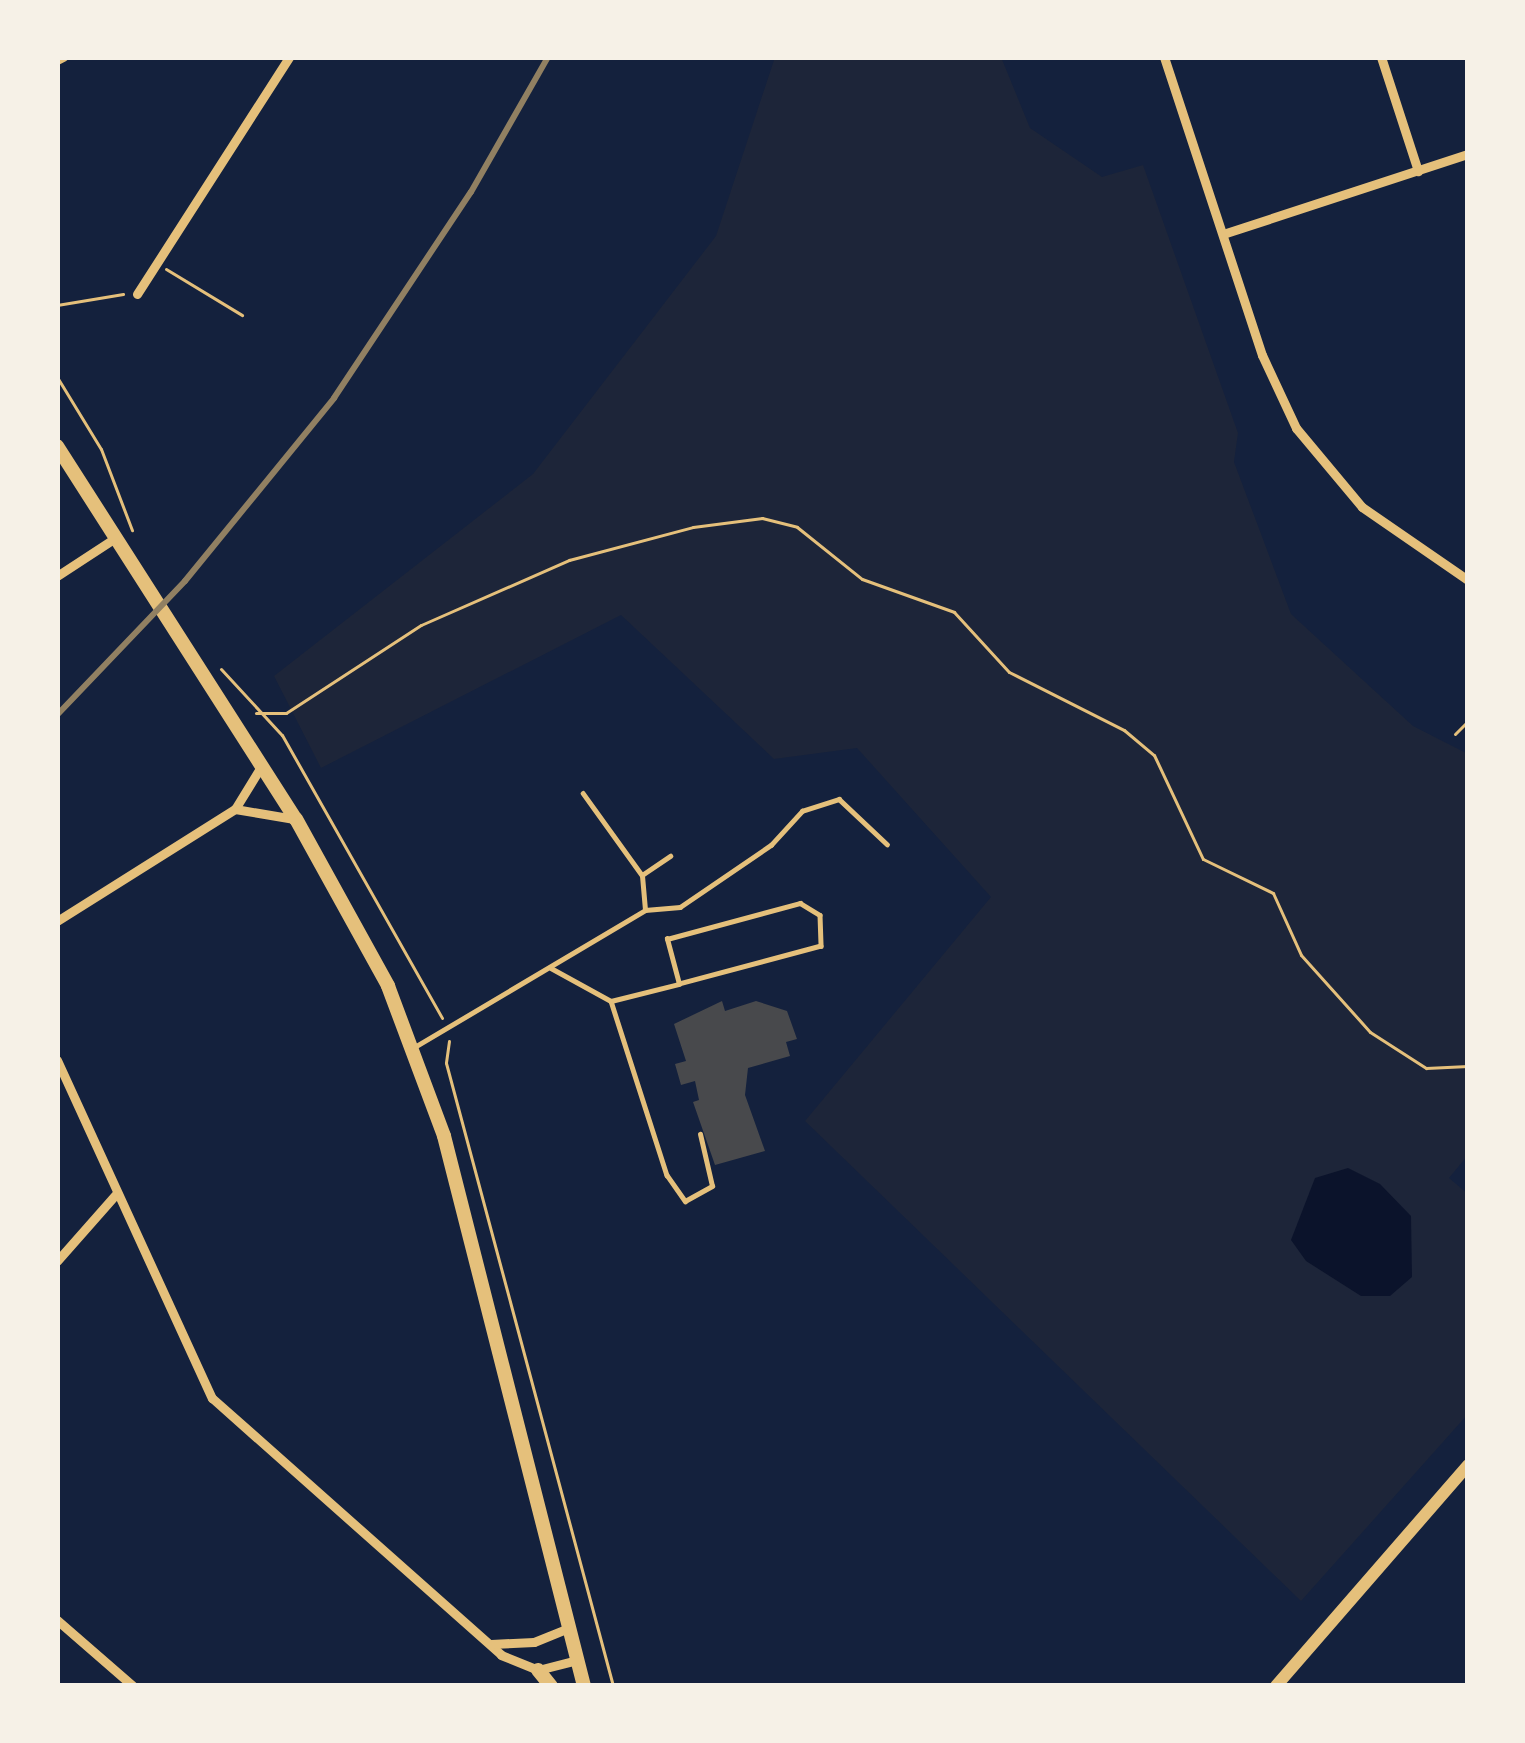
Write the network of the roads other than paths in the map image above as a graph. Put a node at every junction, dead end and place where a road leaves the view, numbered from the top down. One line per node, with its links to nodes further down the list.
1 (289, 57): 7 (street)
2 (1164, 57): 6 (street)
3 (1382, 57): 5 (street)
4 (1468, 154): 5 (street)
5 (1418, 171): 6 (street)
6 (1222, 234): 11 (street)
7 (137, 294)
8 (57, 446): 9 (main road)
9 (116, 538): 10 (street); 12 (main road)
10 (57, 576)
11 (1468, 580)
12 (262, 765): 14 (street); 15 (main road)
13 (584, 793): 18 (lane)
14 (235, 808): 15 (street); 20 (street)
15 (296, 819): 24 (main road)
16 (886, 844): 19 (lane)
17 (670, 856): 18 (lane)
18 (642, 875): 19 (lane)
19 (646, 910): 21 (lane)
20 (57, 921)
21 (548, 968): 23 (lane); 24 (lane)
22 (679, 984): 22 (lane); 23 (lane)
23 (611, 1000): 26 (lane)
24 (413, 1048): 31 (main road)
25 (57, 1060): 27 (street)
26 (700, 1134)
27 (116, 1194): 28 (street); 32 (street)
28 (57, 1261)
29 (1468, 1465): 38 (street)
30 (57, 1620): 35 (street)
31 (568, 1628): 32 (street); 33 (main road)
32 (491, 1643): 34 (street)
33 (577, 1660): 34 (street); 37 (main road)
34 (538, 1670): 36 (main road)
35 (134, 1686)
36 (551, 1686)
37 (584, 1686)
38 (1276, 1686)

